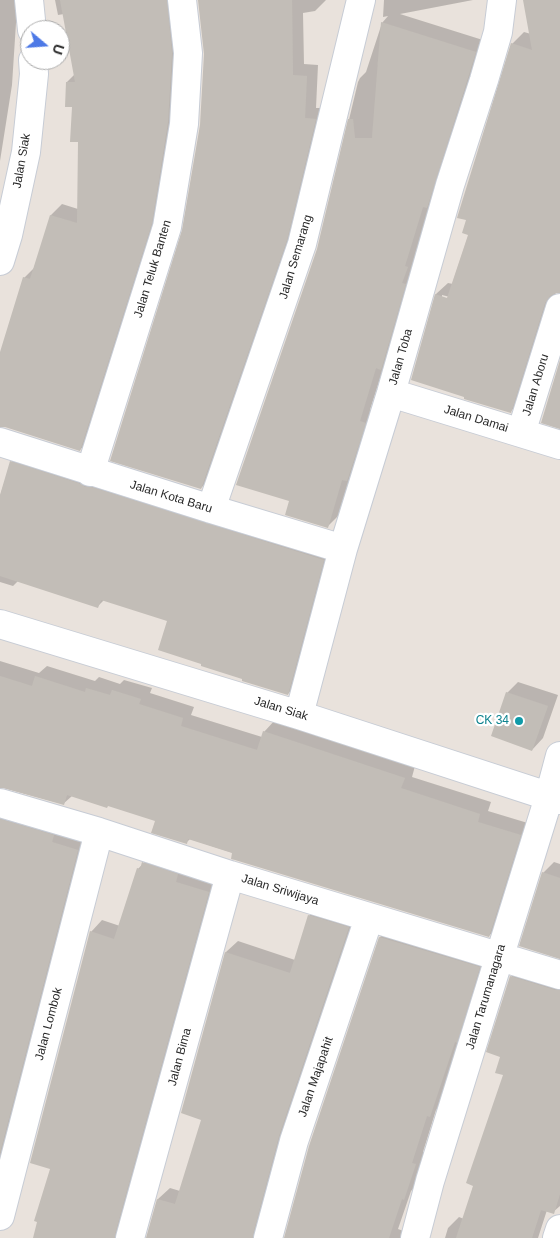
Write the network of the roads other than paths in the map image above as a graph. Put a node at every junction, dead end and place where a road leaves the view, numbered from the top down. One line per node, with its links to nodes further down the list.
1 (29, 0): 5 (street)
2 (182, 0): 13 (street, Jalan Teluk Banten)
3 (361, 0): 14 (street, Jalan Semarang)
4 (502, 0): 9 (street, Jalan Toba)
5 (31, 20)
6 (34, 70): 7 (street, Jalan Siak)
7 (0, 261)
8 (560, 308): 10 (street, Jalan Aboru)
9 (391, 393): 10 (street, Jalan Damai); 15 (street, Jalan Toba)
10 (521, 433): 12 (street, Jalan Damai)
11 (0, 442): 13 (street, Jalan Kota Baru)
12 (560, 446)
13 (90, 472): 14 (street, Jalan Kota Baru)
14 (211, 509): 15 (street, Jalan Kota Baru)
15 (343, 549): 17 (street, Jalan Toba)
16 (0, 624): 17 (street, Jalan Siak)
17 (299, 715): 19 (street, Jalan Siak)
18 (560, 756): 19 (street, Jalan Tarumanagara)
19 (554, 798): 24 (street, Jalan Tarumanagara)
20 (0, 803): 21 (street, Jalan Sriwijaya)
21 (99, 832): 22 (street, Jalan Sriwijaya); 26 (street, Jalan Lombok)
22 (230, 875): 23 (street, Jalan Sriwijaya); 28 (street, Jalan Bima)
23 (369, 918): 24 (street, Jalan Sriwijaya); 29 (street, Jalan Majapahit)
24 (499, 956): 25 (street, Jalan Sriwijaya); 30 (street, Jalan Tarumanagara)
25 (560, 975)
26 (0, 1216)
27 (560, 1229): 31 (street)
28 (130, 1238)
29 (268, 1238)
30 (415, 1238)
31 (557, 1238)

